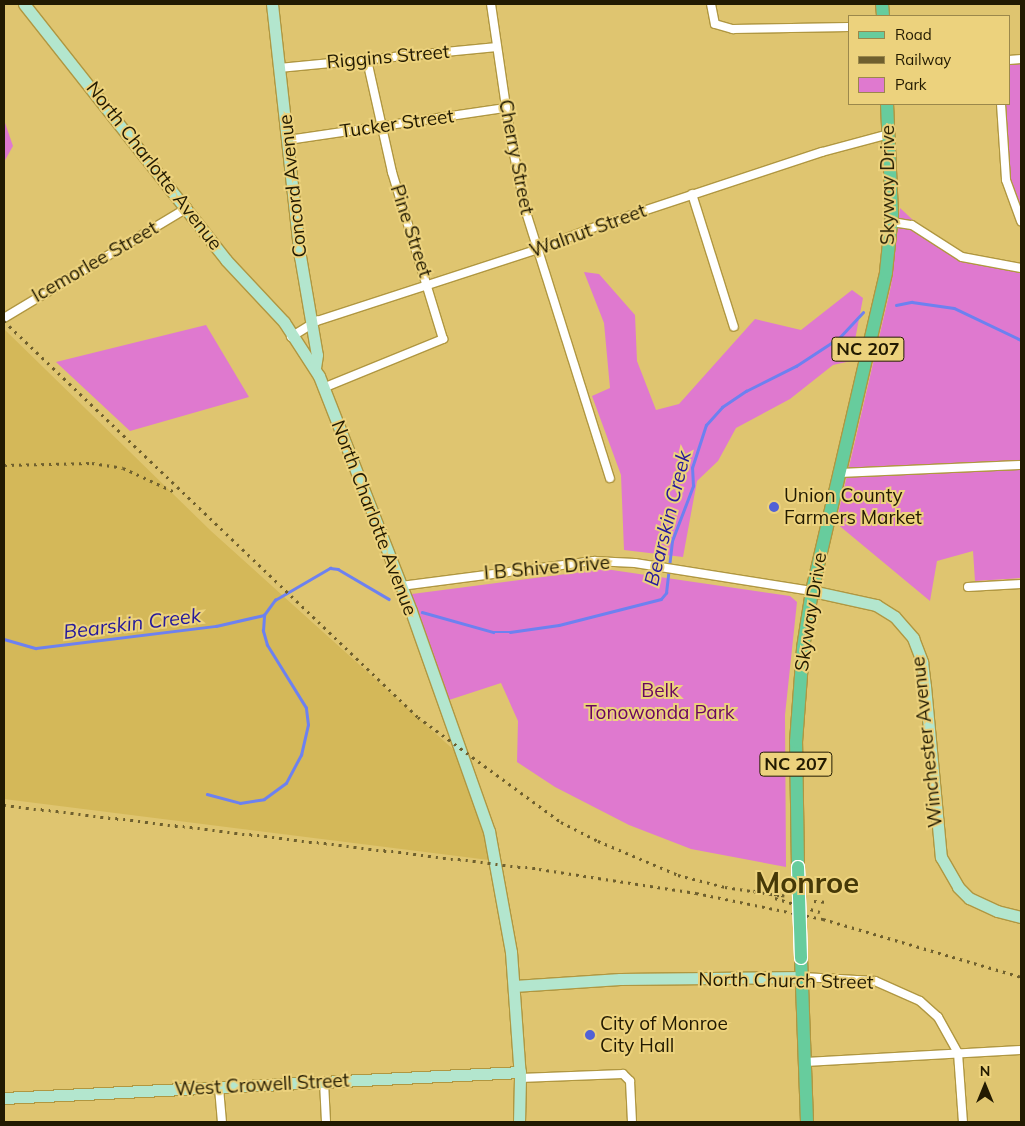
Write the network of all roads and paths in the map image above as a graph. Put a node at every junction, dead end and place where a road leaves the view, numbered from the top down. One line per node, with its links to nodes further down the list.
1 (24, 4): 16 (main road, North Charlotte Avenue)
2 (272, 4): 8 (main road, Concord Avenue)
3 (491, 4): 6 (street, Cherry Street)
4 (711, 4): 5 (street)
5 (848, 27)
6 (497, 47): 7 (street, Riggins Street); 11 (street, Cherry Street)
7 (367, 60): 8 (street, Riggins Street); 12 (street, Pine Street)
8 (279, 68): 14 (main road, Concord Avenue)
9 (887, 105): 13 (main road, Skyway Drive / NC 207)
10 (1001, 105): 17 (street)
11 (506, 108): 12 (street, Tucker Street); 19 (street, Cherry Street)
12 (380, 127): 14 (street, Tucker Street); 21 (street, Pine Street)
13 (889, 134): 15 (street, Walnut Street); 18 (main road, Skyway Drive / NC 207)
14 (288, 140): 23 (main road, Concord Avenue)
15 (692, 194): 19 (street, Walnut Street); 24 (street)
16 (187, 208): 22 (street, Icemorlee Street); 25 (main road, North Charlotte Avenue)
17 (1021, 221)
18 (892, 222): 20 (street); 29 (main road, Skyway Drive / NC 207)
19 (538, 249): 21 (street, Walnut Street); 30 (street, Cherry Street)
20 (1021, 268)
21 (429, 286): 23 (street, Walnut Street); 27 (street, Pine Street)
22 (4, 318)
23 (309, 325): 25 (street, Walnut Street); 26 (main road, Concord Avenue)
24 (734, 327)
25 (294, 335): 26 (main road, North Charlotte Avenue)
26 (315, 367): 27 (main road, North Charlotte Avenue)
27 (323, 388): 32 (main road, North Charlotte Avenue)
28 (1021, 465): 29 (street)
29 (838, 473): 34 (main road, Skyway Drive / NC 207)
30 (610, 478)
31 (1021, 584): 33 (street)
32 (401, 586): 34 (street, I B Shive Drive); 37 (main road, North Charlotte Avenue)
33 (968, 587)
34 (812, 591): 35 (main road, Winchester Avenue); 36 (main road, Skyway Drive / NC 207, bridge)
35 (1021, 917)
36 (802, 977): 37 (main road, North Church Street); 39 (street, North Church Street); 40 (main road, NC 207)
37 (514, 986): 41 (main road, North Charlotte Avenue)
38 (1021, 1050): 39 (street)
39 (958, 1053): 40 (street); 50 (street, North Church Street)
40 (805, 1062): 49 (main road, NC 207)
41 (520, 1074): 42 (main road, West Crowell Street); 47 (main road, North Charlotte Avenue); 48 (street, West Crowell Street)
42 (324, 1082): 43 (main road, West Crowell Street); 46 (street)
43 (219, 1088): 44 (main road, West Crowell Street); 45 (street)
44 (4, 1098)
45 (222, 1122)
46 (326, 1122)
47 (520, 1122)
48 (632, 1122)
49 (807, 1122)
50 (963, 1122)

